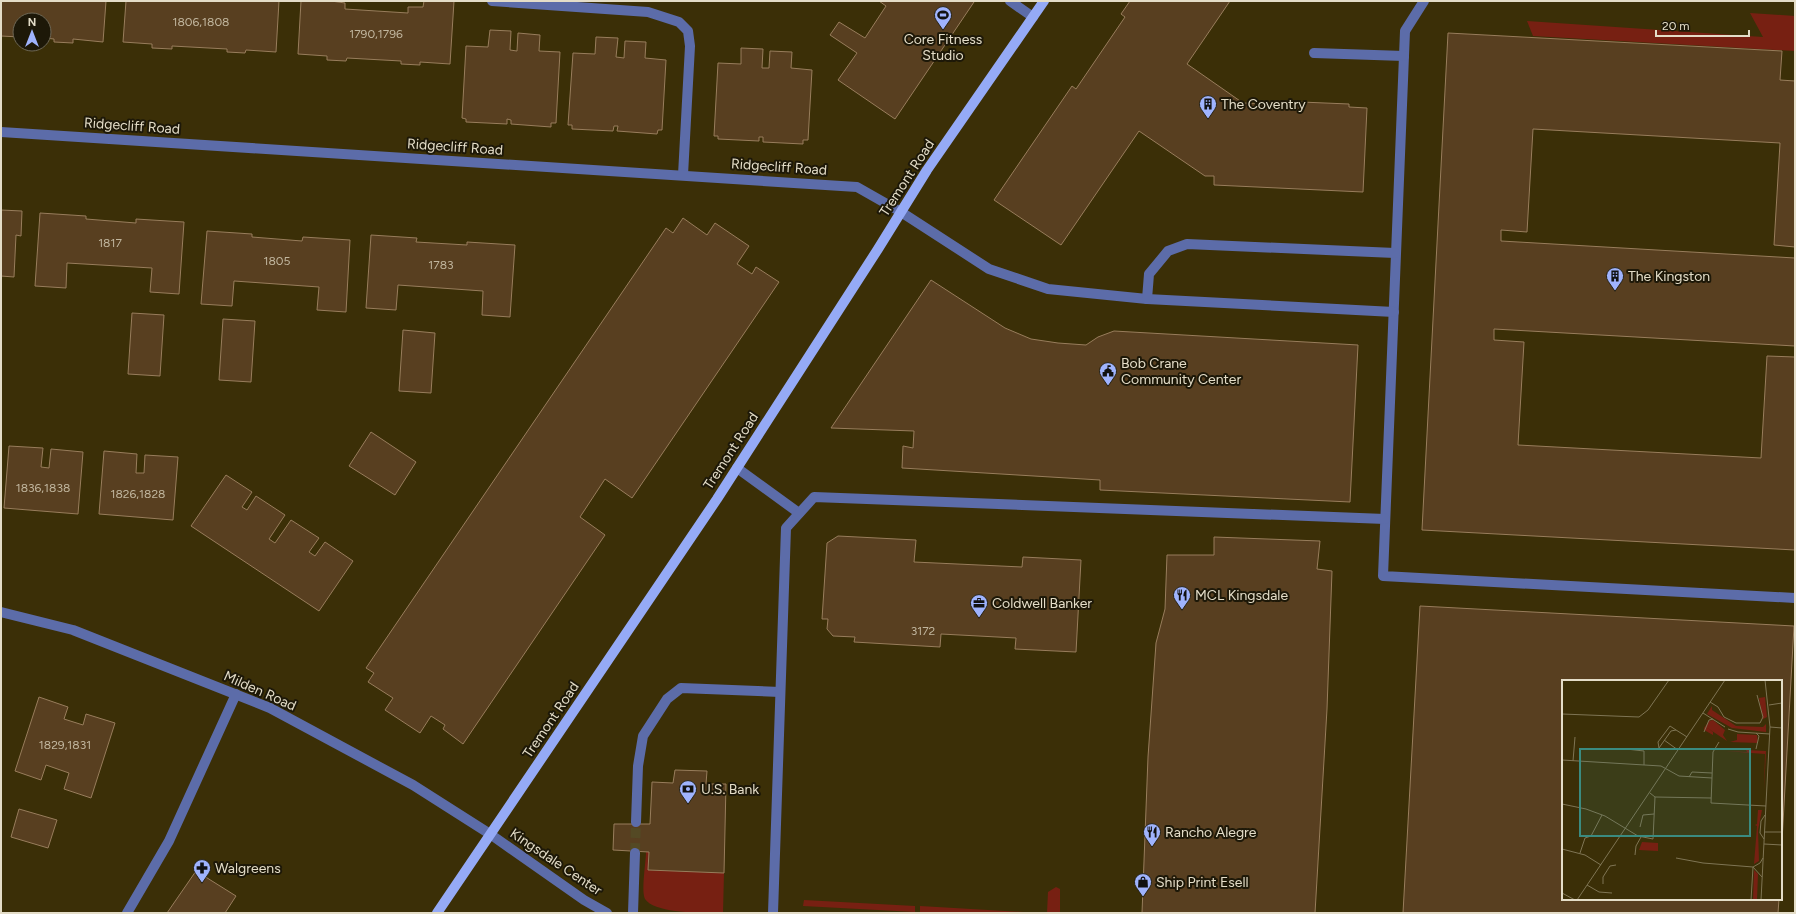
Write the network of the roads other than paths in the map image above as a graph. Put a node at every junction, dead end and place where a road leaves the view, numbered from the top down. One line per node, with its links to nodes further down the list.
1 (492, 1): 9 (street)
2 (1010, 1): 5 (street)
3 (1044, 1): 5 (main road, Tremont Road)
4 (1424, 1): 7 (street)
5 (1033, 17): 10 (main road, Tremont Road)
6 (1314, 53): 7 (street)
7 (1404, 56): 11 (street)
8 (1, 132): 9 (street, Ridgecliff Road)
9 (683, 175): 10 (street, Ridgecliff Road)
10 (901, 212): 12 (street, Ridgecliff Road); 14 (main road, Tremont Road)
11 (1396, 253): 12 (street); 13 (street)
12 (1147, 299): 13 (street, Ridgecliff Road)
13 (1394, 312): 16 (street)
14 (737, 468): 15 (street); 22 (main road, Tremont Road)
15 (800, 513): 16 (street); 19 (street)
16 (1385, 519): 17 (street)
17 (1795, 598)
18 (1, 612): 20 (street, Milden Road)
19 (780, 692): 21 (street); 28 (street)
20 (236, 694): 22 (street, Milden Road); 24 (street)
21 (636, 822)
22 (490, 834): 25 (main road, Tremont Road); 26 (street, Kingsdale Center)
23 (635, 853): 27 (street)
24 (127, 913)
25 (437, 913)
26 (607, 913)
27 (633, 913)
28 (773, 913)

